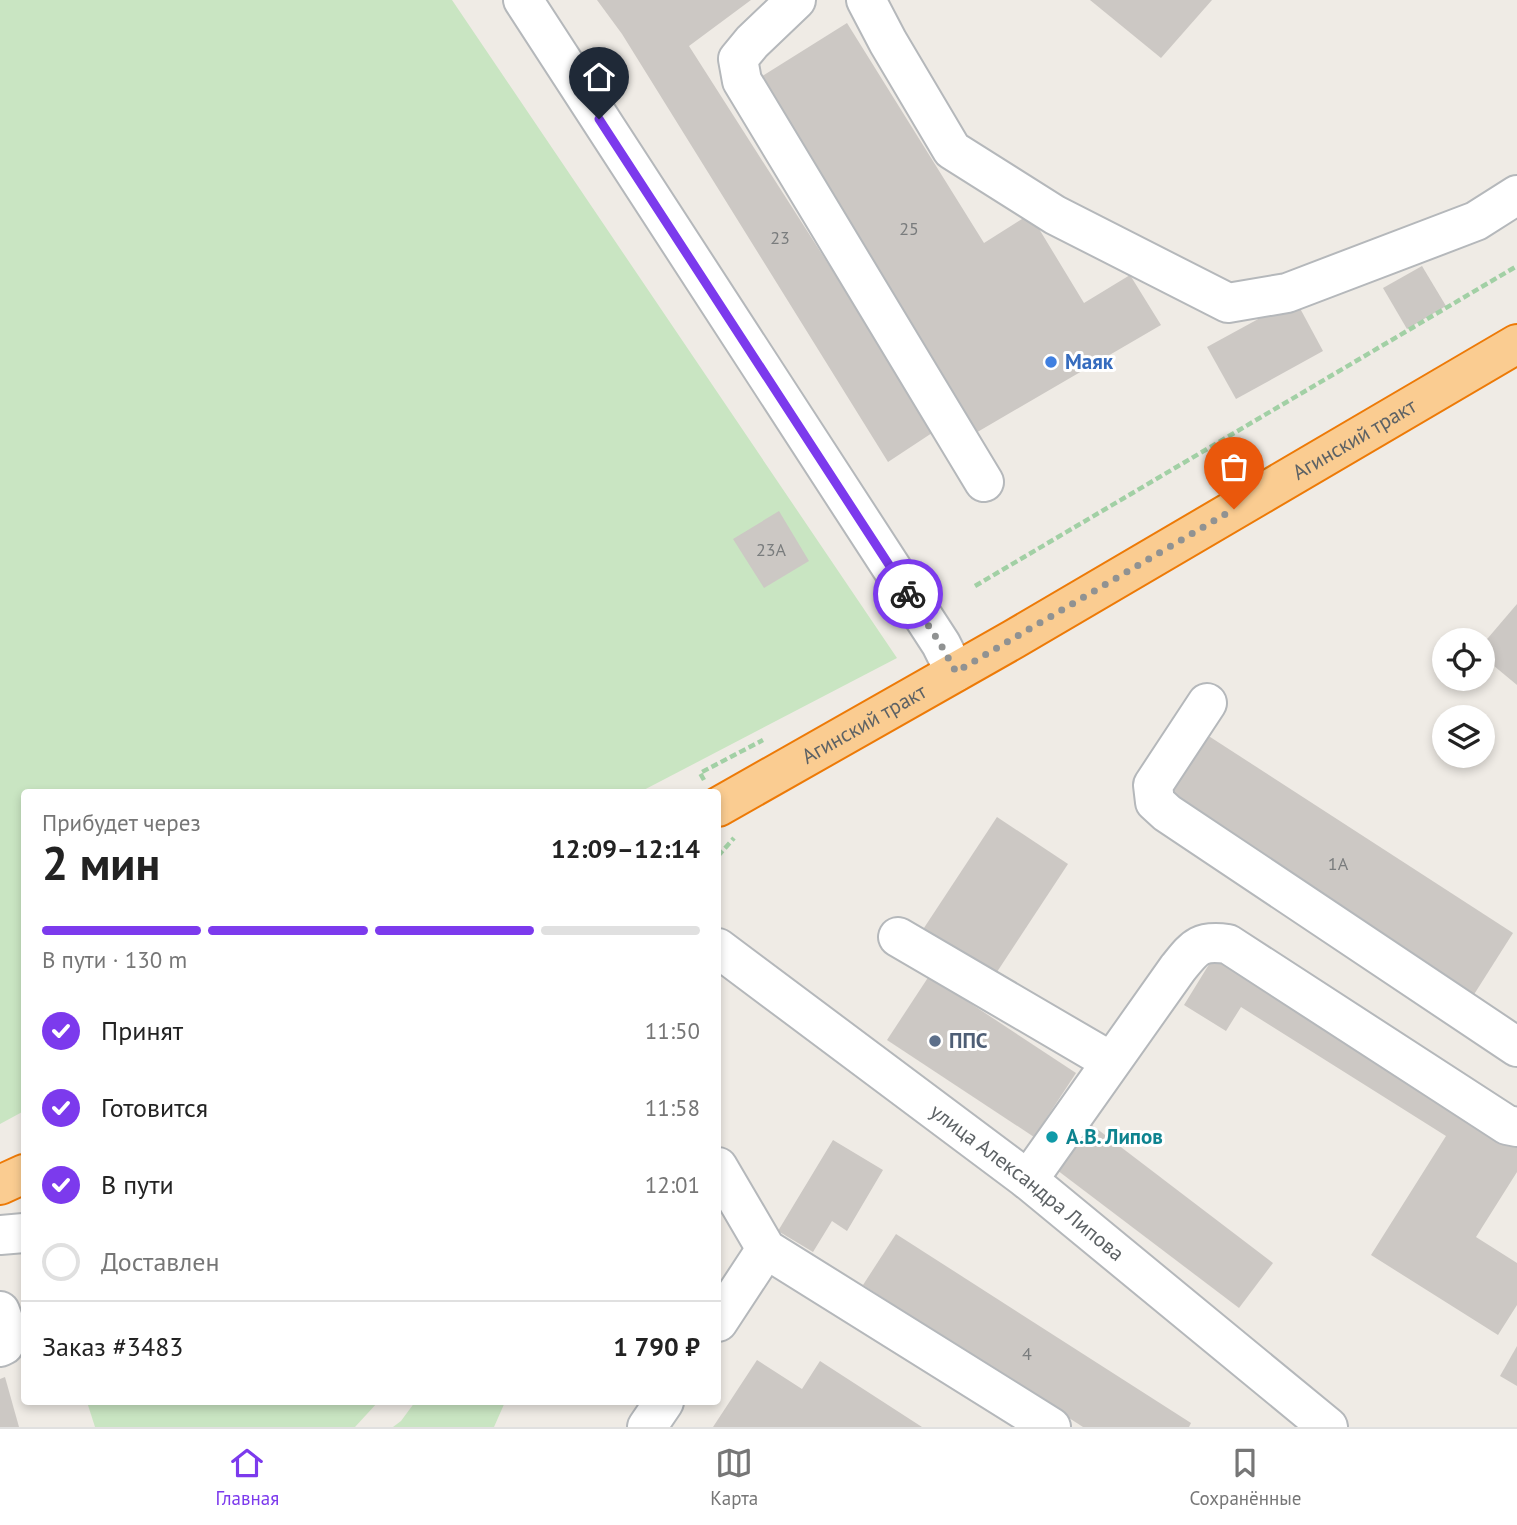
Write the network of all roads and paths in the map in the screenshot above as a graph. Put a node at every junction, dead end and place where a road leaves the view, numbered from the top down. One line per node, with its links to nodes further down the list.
1 (523, 0): 9 (street)
2 (796, 0): 7 (street)
3 (866, 0): 4 (street)
4 (1517, 195)
5 (1517, 266): 8 (path)
6 (1517, 344): 9 (highway, Агинский тракт)
7 (984, 482)
8 (975, 586)
9 (956, 672): 11 (highway, Агинский тракт)
10 (1207, 703): 15 (street)
11 (726, 822): 12 (path)
12 (721, 843)
13 (898, 937): 16 (street)
14 (721, 950): 20 (street, улица Александра Липова)
15 (1517, 1046)
16 (1110, 1061): 17 (street); 20 (street)
17 (1517, 1127)
18 (721, 1172): 24 (street)
19 (21, 1175): 21 (highway)
20 (1028, 1180): 31 (street, улица Александра Липова)
21 (0, 1185)
22 (21, 1233): 23 (street)
23 (0, 1235)
24 (766, 1250): 26 (street); 30 (street)
25 (0, 1311): 27 (street)
26 (721, 1318)
27 (0, 1347)
28 (662, 1405): 29 (street)
29 (647, 1427)
30 (1051, 1427)
31 (1328, 1427)

